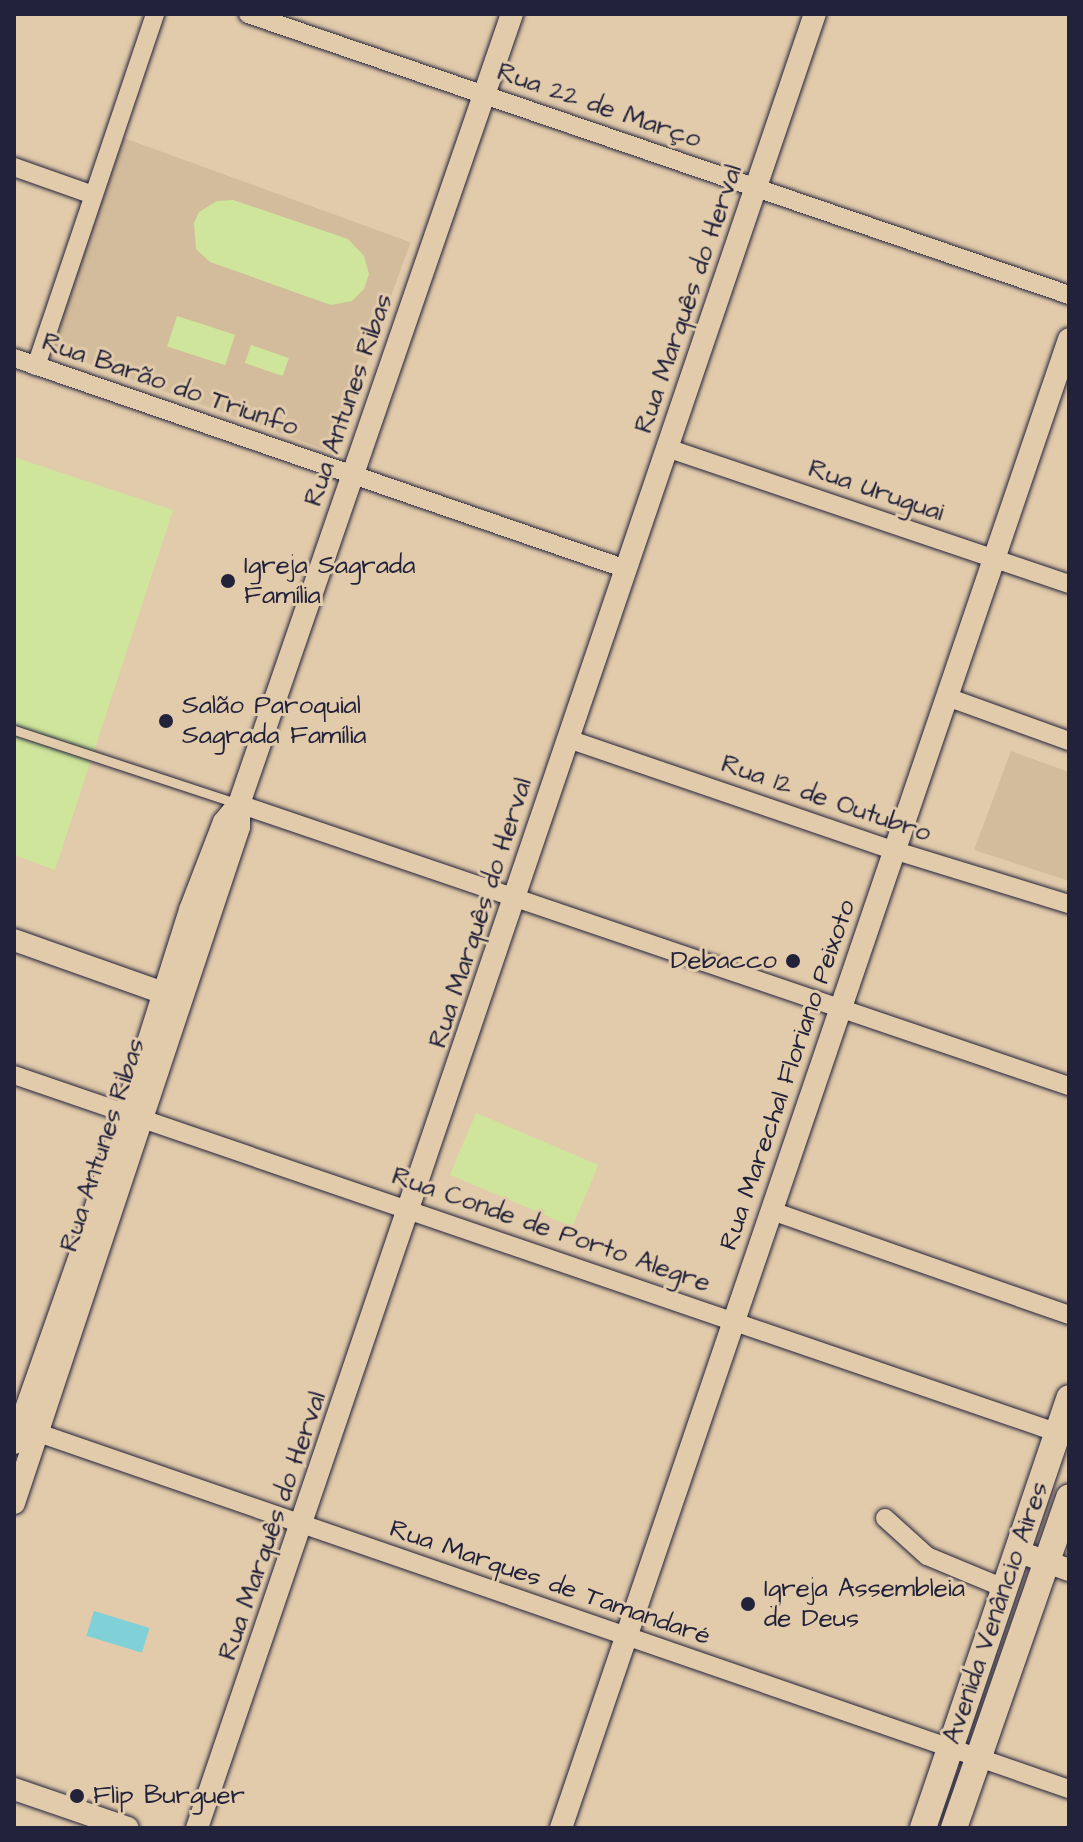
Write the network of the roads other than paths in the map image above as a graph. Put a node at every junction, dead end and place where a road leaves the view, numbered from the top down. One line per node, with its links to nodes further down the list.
1 (155, 14): 8 (street)
2 (248, 14): 5 (street, Rua 22 de Março)
3 (512, 14): 5 (street, Rua Antunes Ribas)
4 (815, 14): 7 (street, Rua Marquês do Herval)
5 (485, 94): 7 (street, Rua 22 de Março); 14 (street, Rua Antunes Ribas)
6 (14, 167): 8 (street)
7 (756, 188): 9 (street, Rua 22 de Março); 13 (street, Rua Marquês do Herval)
8 (93, 195): 12 (street)
9 (1069, 295)
10 (1069, 339): 15 (street, Rua Marechal Floriano Peixoto)
11 (14, 358): 12 (street, Rua Barão do Triunfo)
12 (36, 366): 14 (street, Rua Barão do Triunfo)
13 (667, 448): 15 (street, Rua Uruguai); 16 (street, Rua Marquês do Herval)
14 (351, 477): 16 (street, Rua Barão do Triunfo); 22 (street, Rua Antunes Ribas)
15 (994, 558): 17 (street, Rua Uruguai); 18 (street, Rua Marechal Floriano Peixoto)
16 (626, 569): 20 (street, Rua Marquês do Herval)
17 (1069, 584)
18 (950, 698): 21 (street); 23 (street, Rua Marechal Floriano Peixoto)
19 (14, 730): 22 (lane)
20 (568, 739): 23 (street, Rua 12 de Outubro); 24 (street, Rua Marquês do Herval)
21 (1069, 741)
22 (239, 804): 24 (street); 27 (street, Rua Antunes Ribas)
23 (893, 850): 25 (street, Rua 12 de Outubro); 28 (street, Rua Marechal Floriano Peixoto)
24 (516, 898): 28 (street); 32 (street, Rua Marquês do Herval)
25 (1069, 904)
26 (14, 940): 27 (street)
27 (171, 995): 31 (street, Rua Antunes Ribas)
28 (841, 1008): 30 (street); 33 (street, Rua Marechal Floriano Peixoto)
29 (14, 1075): 31 (street, Rua Conde de Porto Alegre)
30 (1069, 1086)
31 (135, 1116): 32 (street, Rua Conde de Porto Alegre); 37 (street, Rua Antunes Ribas)
32 (411, 1208): 35 (street, Rua Conde de Porto Alegre); 42 (street, Rua Marquês do Herval)
33 (772, 1211): 34 (street); 35 (street, Rua Marechal Floriano Peixoto)
34 (1069, 1315)
35 (735, 1321): 38 (street, Rua Conde de Porto Alegre); 46 (street, Rua Marechal Floriano Peixoto)
36 (1069, 1398): 38 (main road, Avenida Venâncio Aires)
37 (21, 1432): 40 (street, Rua Antunes Ribas); 42 (street, Rua Marques de Tamandaré)
38 (1063, 1435): 43 (main road, Avenida Venâncio Aires)
39 (1069, 1497): 44 (main road, Avenida Venâncio Aires)
40 (14, 1503)
41 (885, 1518): 45 (street)
42 (304, 1527): 46 (street, Rua Marques de Tamandaré); 52 (street, Rua Marquês do Herval)
43 (1017, 1551): 44 (street); 45 (main road, Avenida Venâncio Aires)
44 (1058, 1566): 48 (main road, Avenida Venâncio Aires)
45 (1004, 1588): 47 (main road, Avenida Venâncio Aires)
46 (627, 1636): 47 (street, Rua Marques de Tamandaré); 53 (street, Rua Marechal Floriano Peixoto)
47 (950, 1749): 48 (street, Rua Marques de Tamandaré); 54 (main road, Avenida Venâncio Aires)
48 (978, 1758): 50 (street, Rua Marques de Tamandaré); 55 (main road, Avenida Venâncio Aires)
49 (14, 1789): 51 (street)
50 (1069, 1789)
51 (128, 1828)
52 (197, 1828)
53 (561, 1828)
54 (923, 1828)
55 (954, 1828)

